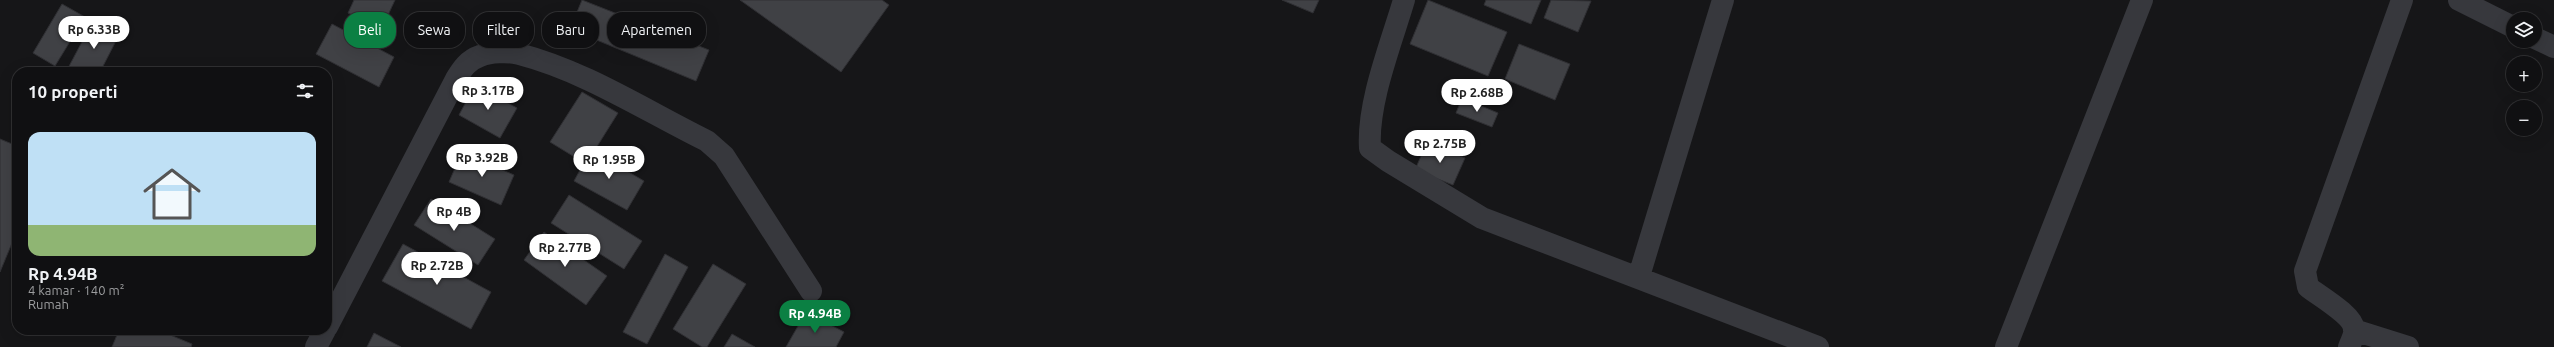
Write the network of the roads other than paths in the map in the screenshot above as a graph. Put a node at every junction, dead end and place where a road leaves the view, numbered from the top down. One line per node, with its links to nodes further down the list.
1 (1404, 0): 9 (street)
2 (1723, 0): 9 (street)
3 (2142, 0): 16 (street)
4 (2402, 0): 13 (street)
5 (2459, 0): 6 (street)
6 (2506, 24)
7 (2542, 41): 8 (street)
8 (2554, 47)
9 (1639, 276): 15 (street)
10 (811, 291): 11 (street)
11 (332, 317)
12 (322, 335): 14 (street)
13 (2352, 338): 17 (street)
14 (316, 347)
15 (1818, 347)
16 (2006, 347)
17 (2408, 347)

